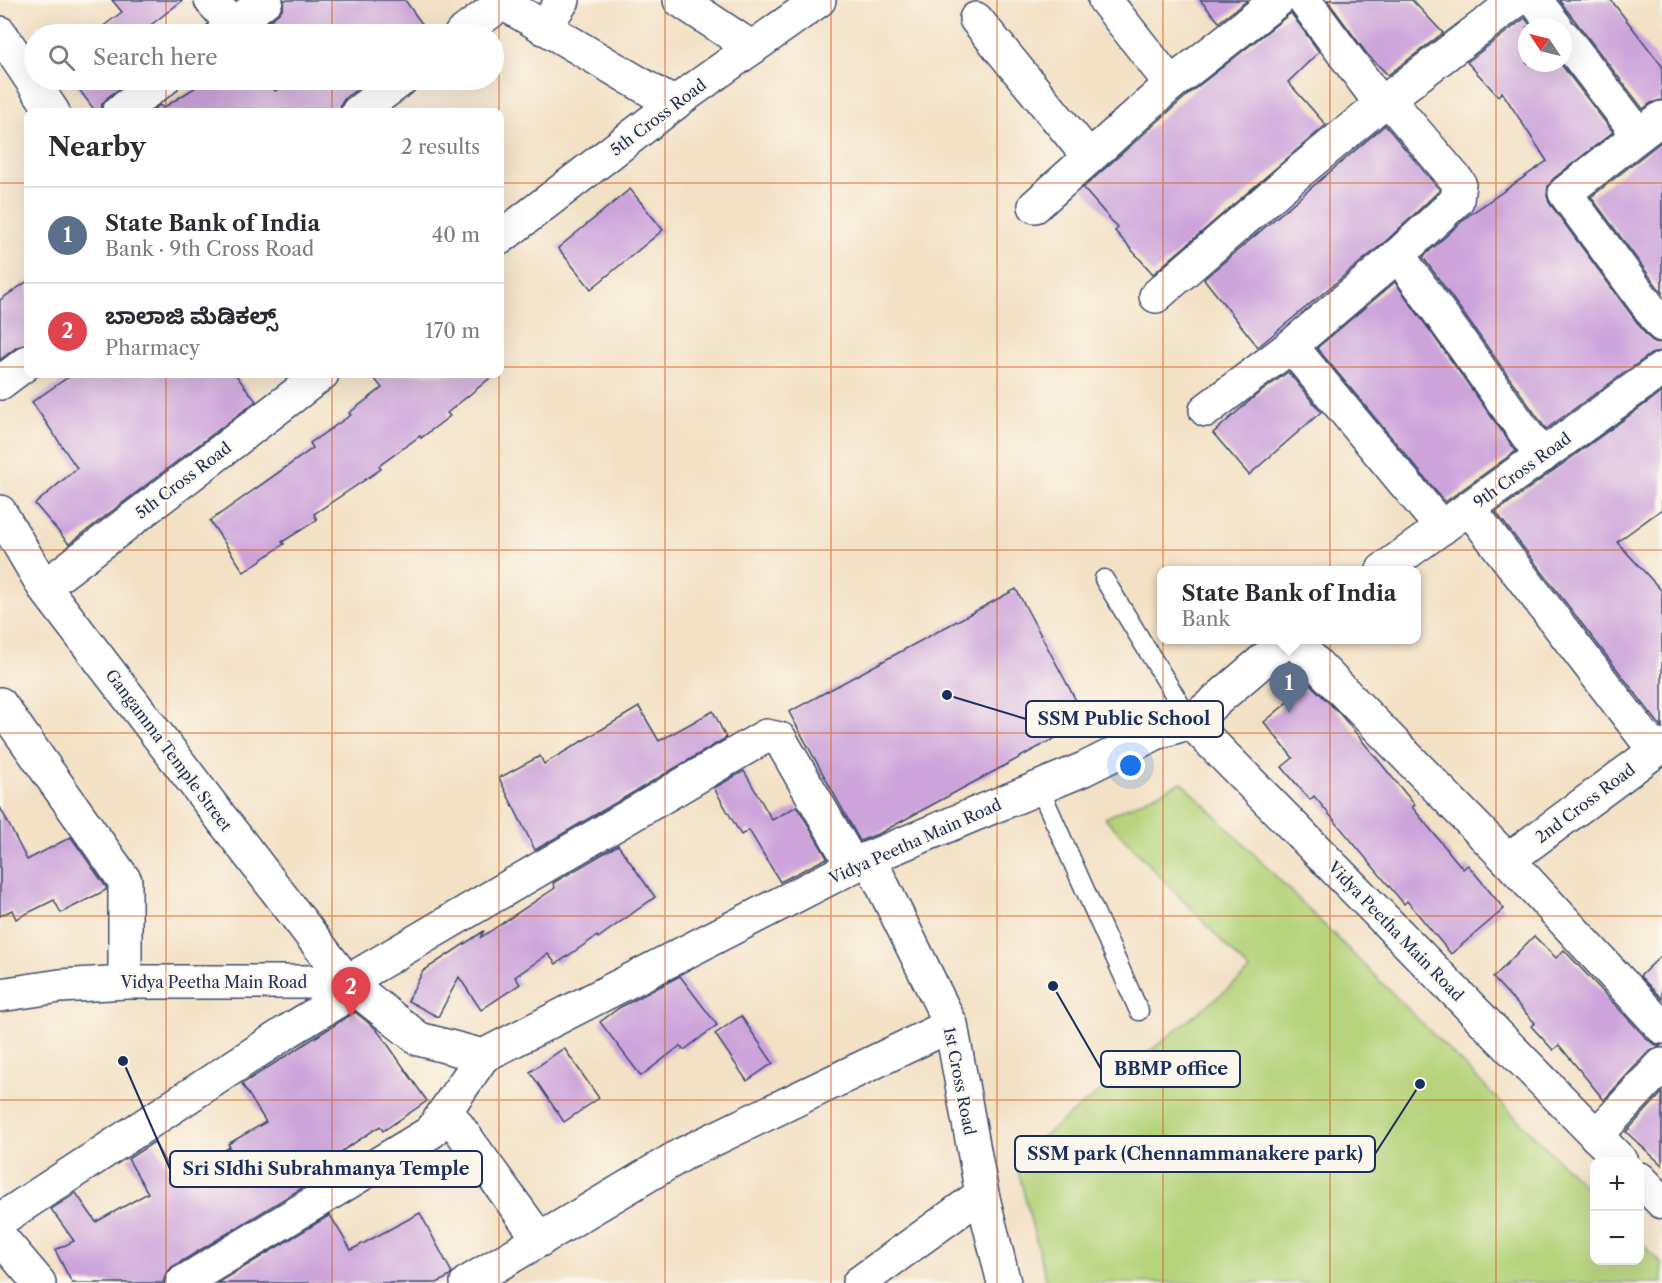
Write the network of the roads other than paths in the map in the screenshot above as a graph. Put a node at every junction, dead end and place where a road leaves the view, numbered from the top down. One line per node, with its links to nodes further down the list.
1 (212, 0): 14 (street)
2 (266, 0): 15 (street)
3 (563, 0): 17 (street)
4 (680, 0): 20 (street)
5 (819, 0): 20 (street, 5th Cross Road)
6 (1105, 0): 22 (street)
7 (1278, 0): 22 (street)
8 (1304, 0): 26 (street)
9 (1517, 0): 26 (street)
10 (1535, 0): 12 (street)
11 (500, 2): 16 (street); 17 (street)
12 (1549, 18)
13 (976, 19): 32 (street)
14 (225, 24)
15 (236, 24)
16 (473, 24)
17 (544, 28): 27 (street)
18 (0, 33): 21 (street)
19 (1572, 45): 31 (street)
20 (752, 48): 27 (street, 5th Cross Road)
21 (24, 69)
22 (1172, 84): 32 (street)
23 (38, 90): 28 (street)
24 (149, 90): 29 (street)
25 (388, 90): 30 (street)
26 (1384, 101): 35 (street); 36 (street)
27 (674, 104): 34 (street, 5th Cross Road)
28 (50, 108)
29 (124, 108)
30 (363, 108)
31 (1651, 127): 37 (street)
32 (1089, 157): 33 (street)
33 (1035, 206)
34 (504, 235)
35 (1398, 255): 38 (street); 44 (street)
36 (1156, 296)
37 (1662, 325)
38 (1292, 346): 43 (street); 47 (street)
39 (24, 365): 42 (street)
40 (1662, 369): 44 (street, 9th Cross Road)
41 (317, 378): 50 (street, 5th Cross Road)
42 (0, 383)
43 (1206, 410)
44 (1542, 456): 45 (street, 9th Cross Road)
45 (1469, 508): 47 (street, 9th Cross Road); 56 (street)
46 (0, 512): 50 (street, Gangamma Temple Street)
47 (1442, 528): 48 (street, 9th Cross Road)
48 (1389, 566)
49 (1104, 579): 54 (lane)
50 (44, 587): 61 (street, Gangamma Temple Street)
51 (1281, 644): 54 (street)
52 (1298, 644): 58 (street)
53 (0, 704): 55 (street)
54 (1191, 722): 57 (street, Vidya Peetha Main Road); 69 (street, Vidya Peetha Main Road)
55 (10, 739): 60 (street)
56 (1658, 749): 58 (street, 2nd Cross Road)
57 (1039, 787): 59 (street, Vidya Peetha Main Road); 63 (lane)
58 (1508, 860): 65 (street)
59 (861, 862): 61 (street, 1st Cross Road); 64 (street, 1st Cross Road); 66 (street, Vidya Peetha Main Road)
60 (125, 982): 61 (street, Vidya Peetha Main Road); 62 (street, Vidya Peetha Main Road)
61 (347, 982): 66 (street); 74 (street)
62 (0, 995)
63 (1139, 1011)
64 (951, 1025): 72 (street, 1st Cross Road); 76 (street)
65 (1662, 1027)
66 (483, 1056): 68 (street)
67 (1662, 1065): 69 (street)
68 (446, 1110): 76 (street); 78 (street)
69 (1596, 1136): 70 (street, Vidya Peetha Main Road)
70 (1618, 1157)
71 (1644, 1183): 73 (street)
72 (982, 1194): 80 (street); 81 (street, 1st Cross Road)
73 (1662, 1202)
74 (0, 1220)
75 (0, 1237): 77 (street)
76 (540, 1240): 79 (street)
77 (39, 1283)
78 (182, 1283)
79 (467, 1283)
80 (859, 1283)
81 (1004, 1283)

